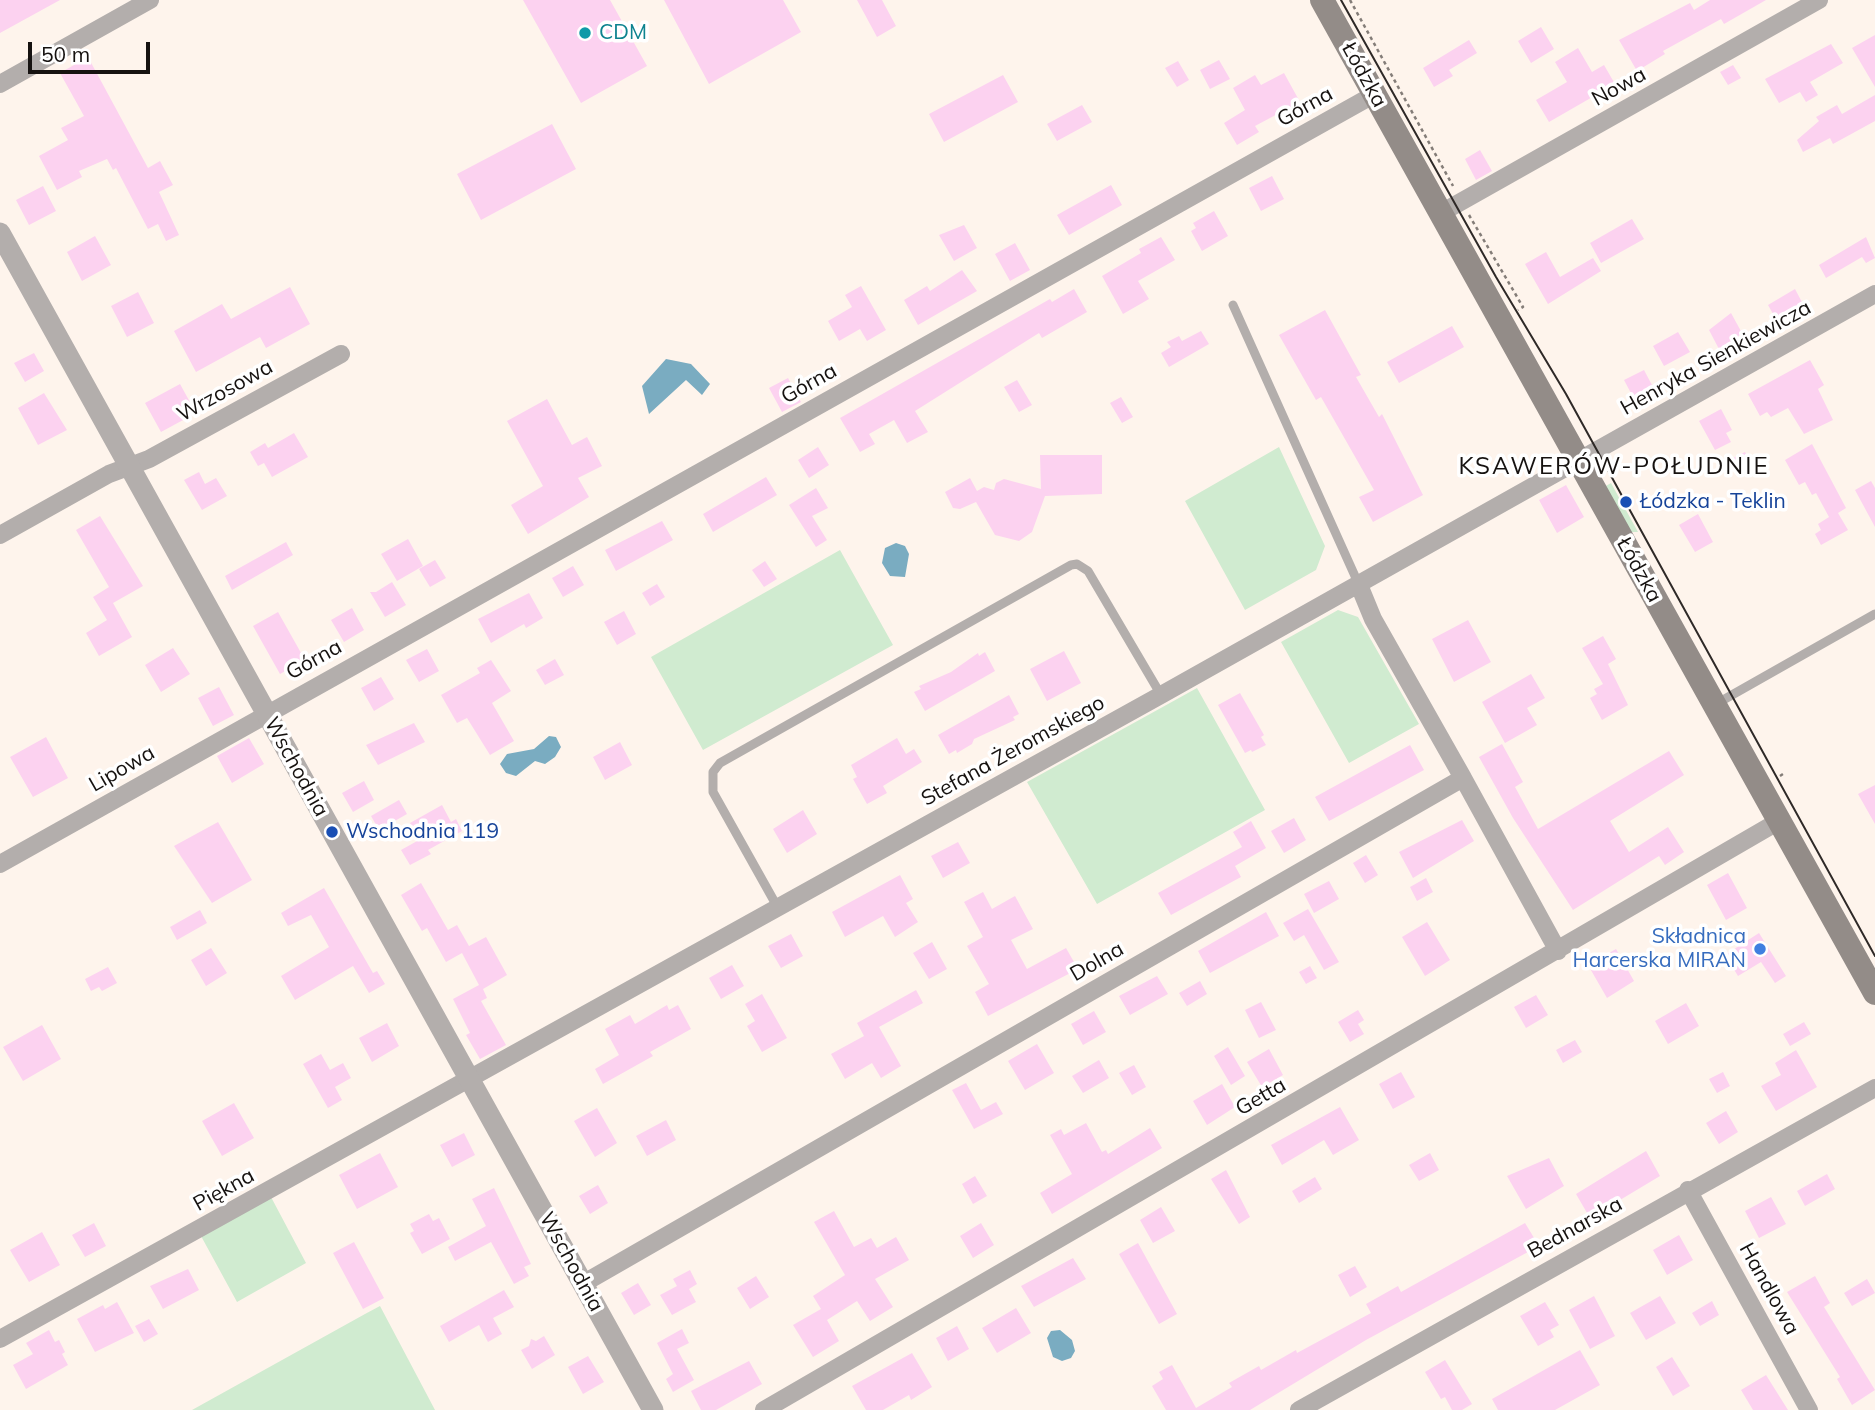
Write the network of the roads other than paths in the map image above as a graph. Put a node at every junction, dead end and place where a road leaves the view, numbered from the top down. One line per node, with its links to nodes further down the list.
1 (150, 0): 4 (street)
2 (1322, 0): 5 (main road, Łódzka)
3 (1819, 0): 6 (street, Nowa)
4 (0, 83)
5 (1375, 94): 6 (main road, Łódzka); 18 (street, Górna)
6 (1441, 213): 11 (main road, Łódzka)
7 (0, 233): 12 (street, Wschodnia)
8 (1875, 294): 11 (street, Henryka Sienkiewicza)
9 (1233, 305): 14 (lane)
10 (341, 354): 12 (street, Wrzosowa)
11 (1579, 461): 14 (street, Stefana Żeromskiego); 17 (main road, Łódzka)
12 (130, 466): 13 (street, Wrzosowa); 18 (street, Wschodnia)
13 (0, 535)
14 (1359, 585): 16 (street, Stefana Żeromskiego); 19 (street)
15 (1875, 614): 17 (lane)
16 (1161, 695): 22 (street, Stefana Żeromskiego); 22 (lane)
17 (1714, 705): 20 (main road, Łódzka)
18 (266, 713): 21 (street, Lipowa); 25 (street, Wschodnia)
19 (1463, 778): 23 (street); 28 (street, Dolna)
20 (1779, 821): 23 (street, Getta); 24 (main road, Łódzka)
21 (0, 864)
22 (778, 908): 25 (street, Stefana Żeromskiego)
23 (1558, 951): 31 (street, Getta)
24 (1875, 993)
25 (469, 1080): 28 (street, Wschodnia); 29 (street, Piękna)
26 (1875, 1088): 27 (street, Bednarska)
27 (1688, 1190): 32 (street, Bednarska); 33 (street, Handlowa)
28 (584, 1283): 30 (street, Wschodnia)
29 (0, 1339)
30 (653, 1410)
31 (764, 1410)
32 (1299, 1410)
33 (1810, 1410)

